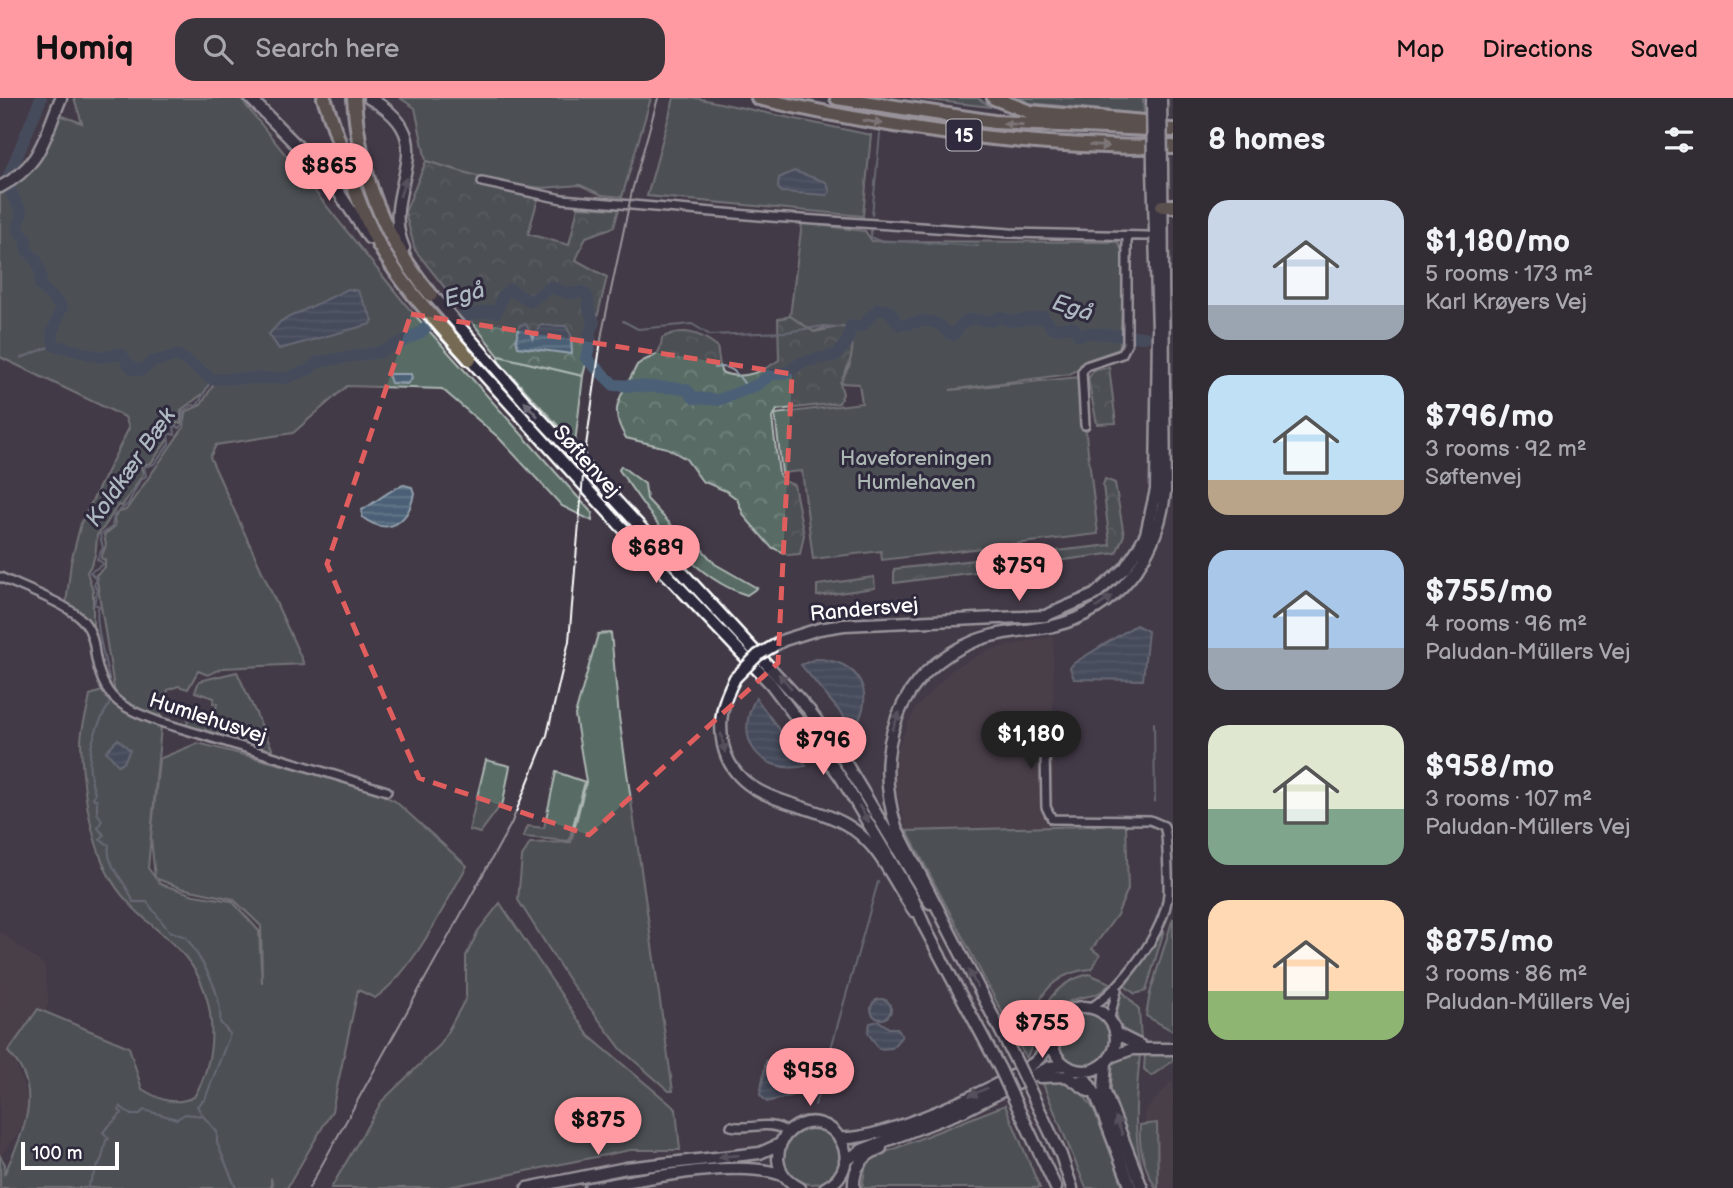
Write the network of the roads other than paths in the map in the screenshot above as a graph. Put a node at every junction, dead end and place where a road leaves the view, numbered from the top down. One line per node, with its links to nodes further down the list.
1 (61, 98): 18 (main road)
2 (250, 98): 22 (main road)
3 (324, 98): 22 (highway)
4 (354, 98): 22 (highway)
5 (369, 98): 22 (main road, one-way to 5)
6 (758, 98): 15 (highway, 15, one-way to 15)
7 (837, 98): 14 (highway, 15, one-way to 7)
8 (994, 98): 12 (highway)
9 (1004, 98): 12 (highway)
10 (1152, 98): 16 (main road, Randersvej, bridge)
11 (1161, 98): 16 (main road, Randersvej, bridge)
12 (1047, 114): 13 (highway)
13 (1173, 123)
14 (1173, 130)
15 (1173, 147)
16 (1157, 169): 19 (main road, Randersvej)
17 (482, 182): 20 (street)
18 (0, 187)
19 (1163, 206): 29 (main road, Randersvej, one-way to 19); 30 (main road, Randersvej, one-way to 30, bridge)
20 (1127, 236): 21 (street); 25 (street)
21 (1147, 236)
22 (424, 298): 23 (highway)
23 (461, 344): 24 (highway); 29 (main road, Søftenvej, one-way to 23)
24 (470, 359): 30 (main road, Søftenvej, one-way to 30)
25 (1085, 425)
26 (0, 578): 28 (street, Humlehusvej)
27 (1045, 751): 31 (street)
28 (387, 791)
29 (944, 922): 41 (main road, Randersvej, one-way to 29, bridge)
30 (927, 931): 58 (main road, Randersvej, bridge)
31 (1120, 983): 32 (street); 33 (street)
32 (1090, 1008): 33 (main road); 35 (main road)
33 (1109, 1021): 34 (main road)
34 (1115, 1033): 36 (main road); 38 (main road)
35 (1052, 1040): 39 (main road); 46 (main road, one-way to 46)
36 (1148, 1048): 37 (main road); 38 (main road)
37 (1173, 1049)
38 (1108, 1060): 40 (main road); 62 (main road, one-way to 38)
39 (1065, 1065): 40 (main road); 41 (main road)
40 (1080, 1071): 42 (main road)
41 (1025, 1086): 42 (main road); 45 (main road); 48 (main road, Randersvej)
42 (1101, 1109): 61 (main road)
43 (731, 1126): 44 (street)
44 (788, 1133): 46 (main road); 47 (main road)
45 (902, 1135): 49 (main road); 57 (main road)
46 (840, 1138): 49 (main road)
47 (780, 1144): 51 (main road); 52 (main road, one-way to 52)
48 (1061, 1156): 59 (main road, Randersvej); 60 (main road)
49 (845, 1161): 50 (main road)
50 (842, 1173): 55 (main road); 56 (main road)
51 (784, 1177): 53 (main road); 54 (main road)
52 (527, 1188)
53 (590, 1188)
54 (800, 1188)
55 (825, 1188)
56 (845, 1188)
57 (854, 1188)
58 (1056, 1188)
59 (1072, 1188)
60 (1080, 1188)
61 (1131, 1188)
62 (1142, 1188)

